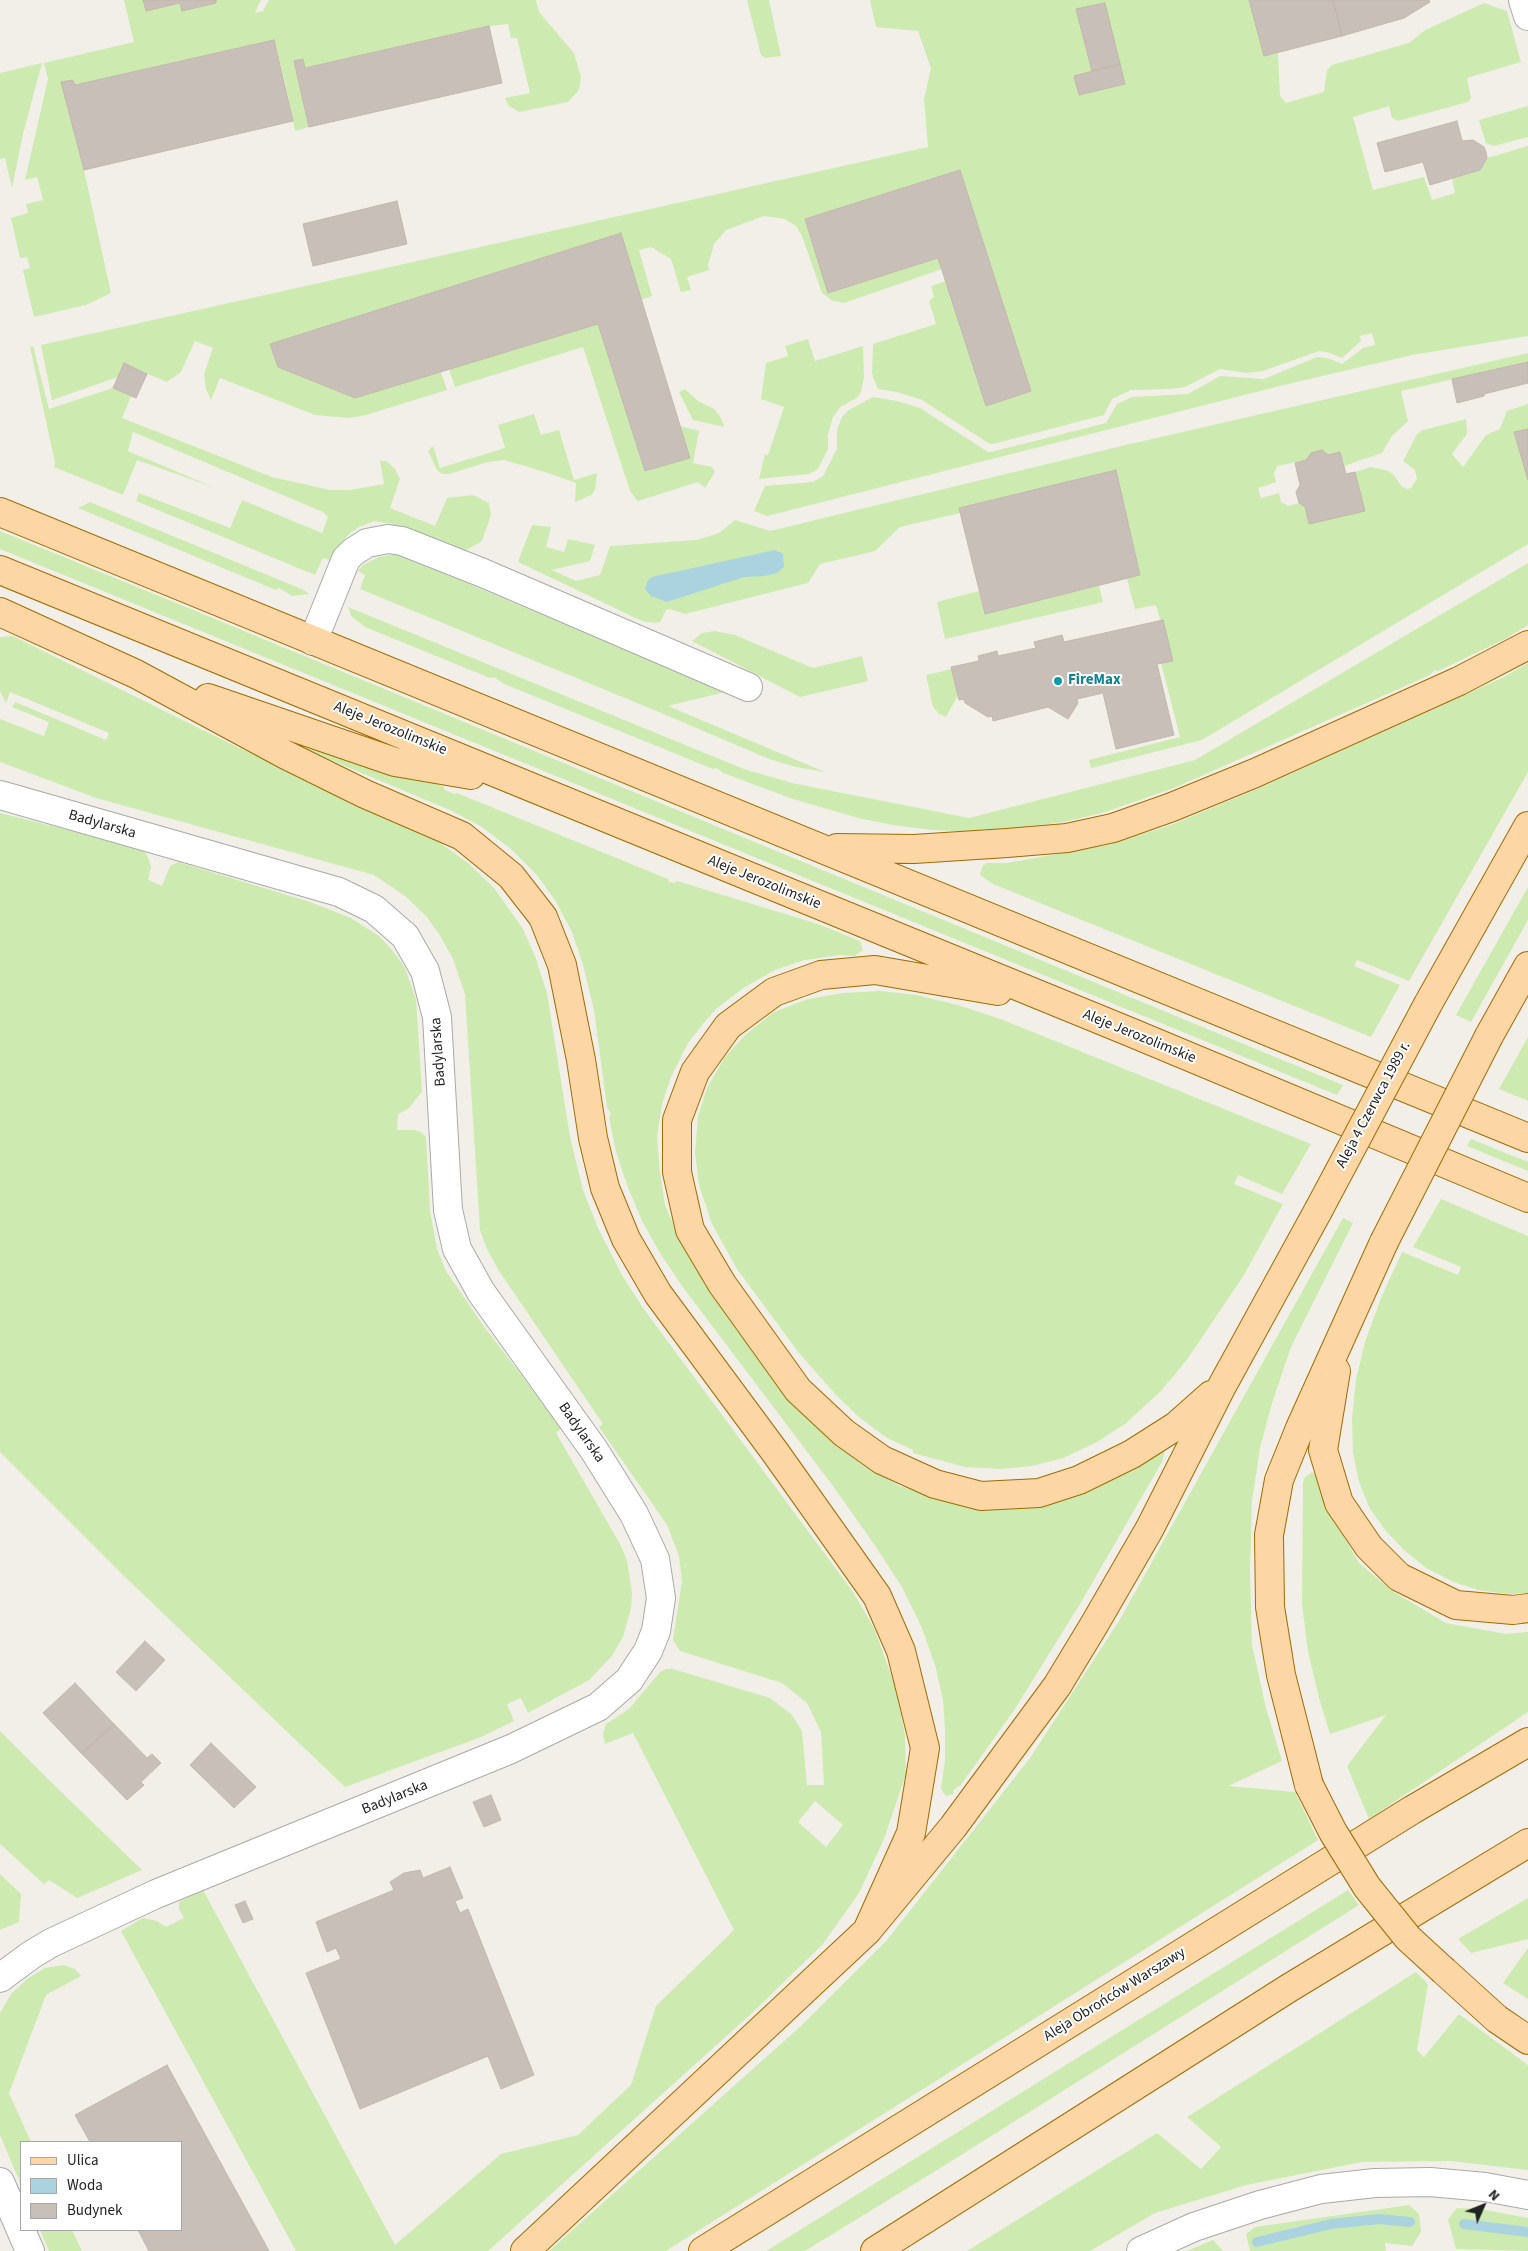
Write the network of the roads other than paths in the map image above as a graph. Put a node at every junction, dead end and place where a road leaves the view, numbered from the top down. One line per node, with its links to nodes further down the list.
1 (1523, 0): 2 (street)
2 (1528, 16)
3 (0, 512): 6 (main road)
4 (0, 570): 10 (main road, Aleje Jerozolimskie)
5 (0, 612): 8 (main road)
6 (313, 641): 9 (street); 13 (main road)
7 (1528, 645): 13 (main road)
8 (136, 674): 10 (main road); 23 (main road)
9 (748, 687)
10 (522, 783): 15 (main road, Aleje Jerozolimskie)
11 (0, 795): 24 (street, Badylarska)
12 (1528, 826): 19 (main road, Aleja 4 Czerwca 1989 r., bridge)
13 (821, 848): 16 (main road)
14 (1528, 966): 18 (main road, bridge)
15 (1048, 1000): 17 (main road, Aleje Jerozolimskie); 19 (main road)
16 (1528, 1138)
17 (1528, 1198)
18 (1341, 1335): 20 (main road); 25 (main road, bridge)
19 (1222, 1386): 23 (main road, Aleja 4 Czerwca 1989 r.)
20 (1528, 1608)
21 (1528, 1742): 32 (main road, Aleja Obrońców Warszawy)
22 (1528, 1844): 33 (main road)
23 (867, 1930): 31 (main road, Aleja 4 Czerwca 1989 r.)
24 (0, 1978)
25 (1528, 2040)
26 (0, 2182): 28 (street)
27 (1528, 2195): 34 (street)
28 (20, 2228)
29 (21, 2231): 30 (street)
30 (30, 2251)
31 (525, 2251)
32 (703, 2251)
33 (875, 2251)
34 (1141, 2251)

